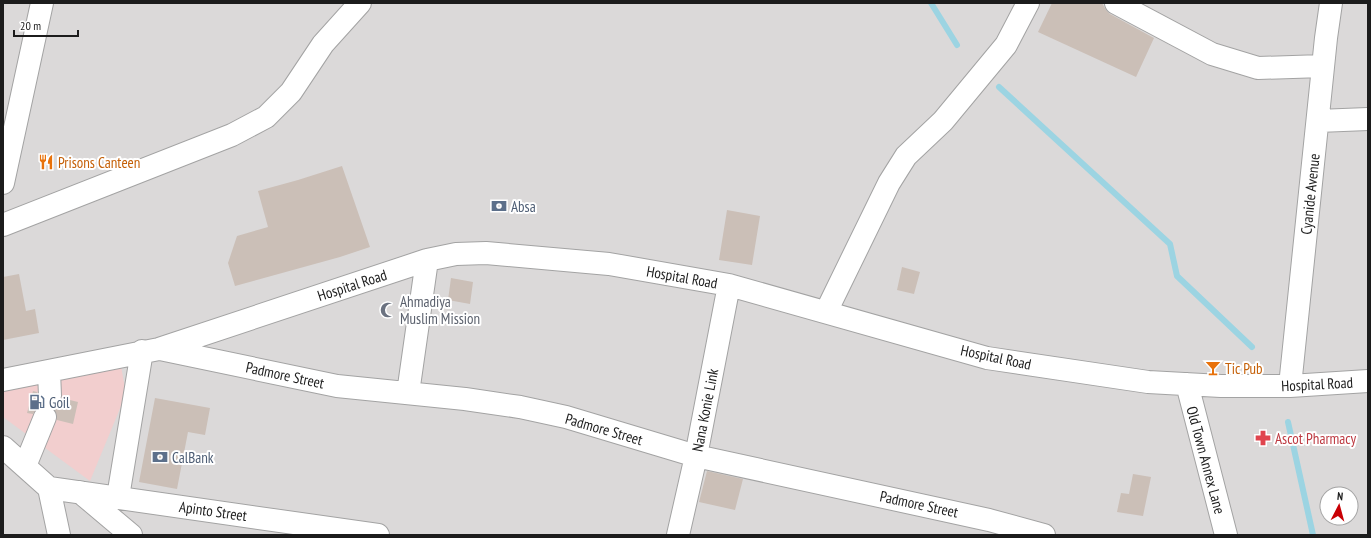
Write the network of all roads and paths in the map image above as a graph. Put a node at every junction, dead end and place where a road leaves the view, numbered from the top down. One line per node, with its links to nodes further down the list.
1 (42, 3): 9 (street)
2 (360, 3): 10 (street)
3 (1028, 3): 13 (street)
4 (1116, 3): 6 (street)
5 (1331, 3): 6 (street, Cyanide Avenue)
6 (1323, 66): 8 (street, Cyanide Avenue)
7 (1368, 119): 8 (street)
8 (1318, 121): 19 (street, Cyanide Avenue)
9 (3, 183)
10 (3, 225)
11 (427, 260): 12 (street, Hospital Road); 14 (street, Hospital Road); 20 (street)
12 (729, 285): 13 (street, Hospital Road); 24 (street, Nana Konie Link)
13 (826, 312): 18 (street, Hospital Road)
14 (151, 350): 15 (street, Hospital Road); 20 (street, Padmore Street); 28 (street)
15 (49, 371): 16 (street, Hospital Road); 21 (street)
16 (3, 380)
17 (1368, 381): 19 (street, Hospital Road)
18 (1187, 384): 19 (street, Hospital Road); 34 (street, Old Town Annex Lane)
19 (1290, 386)
20 (408, 393): 24 (street, Padmore Street)
21 (50, 396)
22 (45, 417): 25 (street)
23 (3, 448): 25 (street)
24 (696, 456): 32 (street, Nana Konie Link); 33 (street, Padmore Street)
25 (25, 466): 26 (street)
26 (49, 488): 27 (street, Apinto Street); 29 (street)
27 (80, 492): 28 (street, Apinto Street); 30 (street)
28 (118, 497): 31 (street, Apinto Street)
29 (59, 535)
30 (131, 535)
31 (377, 535)
32 (678, 535)
33 (1044, 535)
34 (1226, 535)

